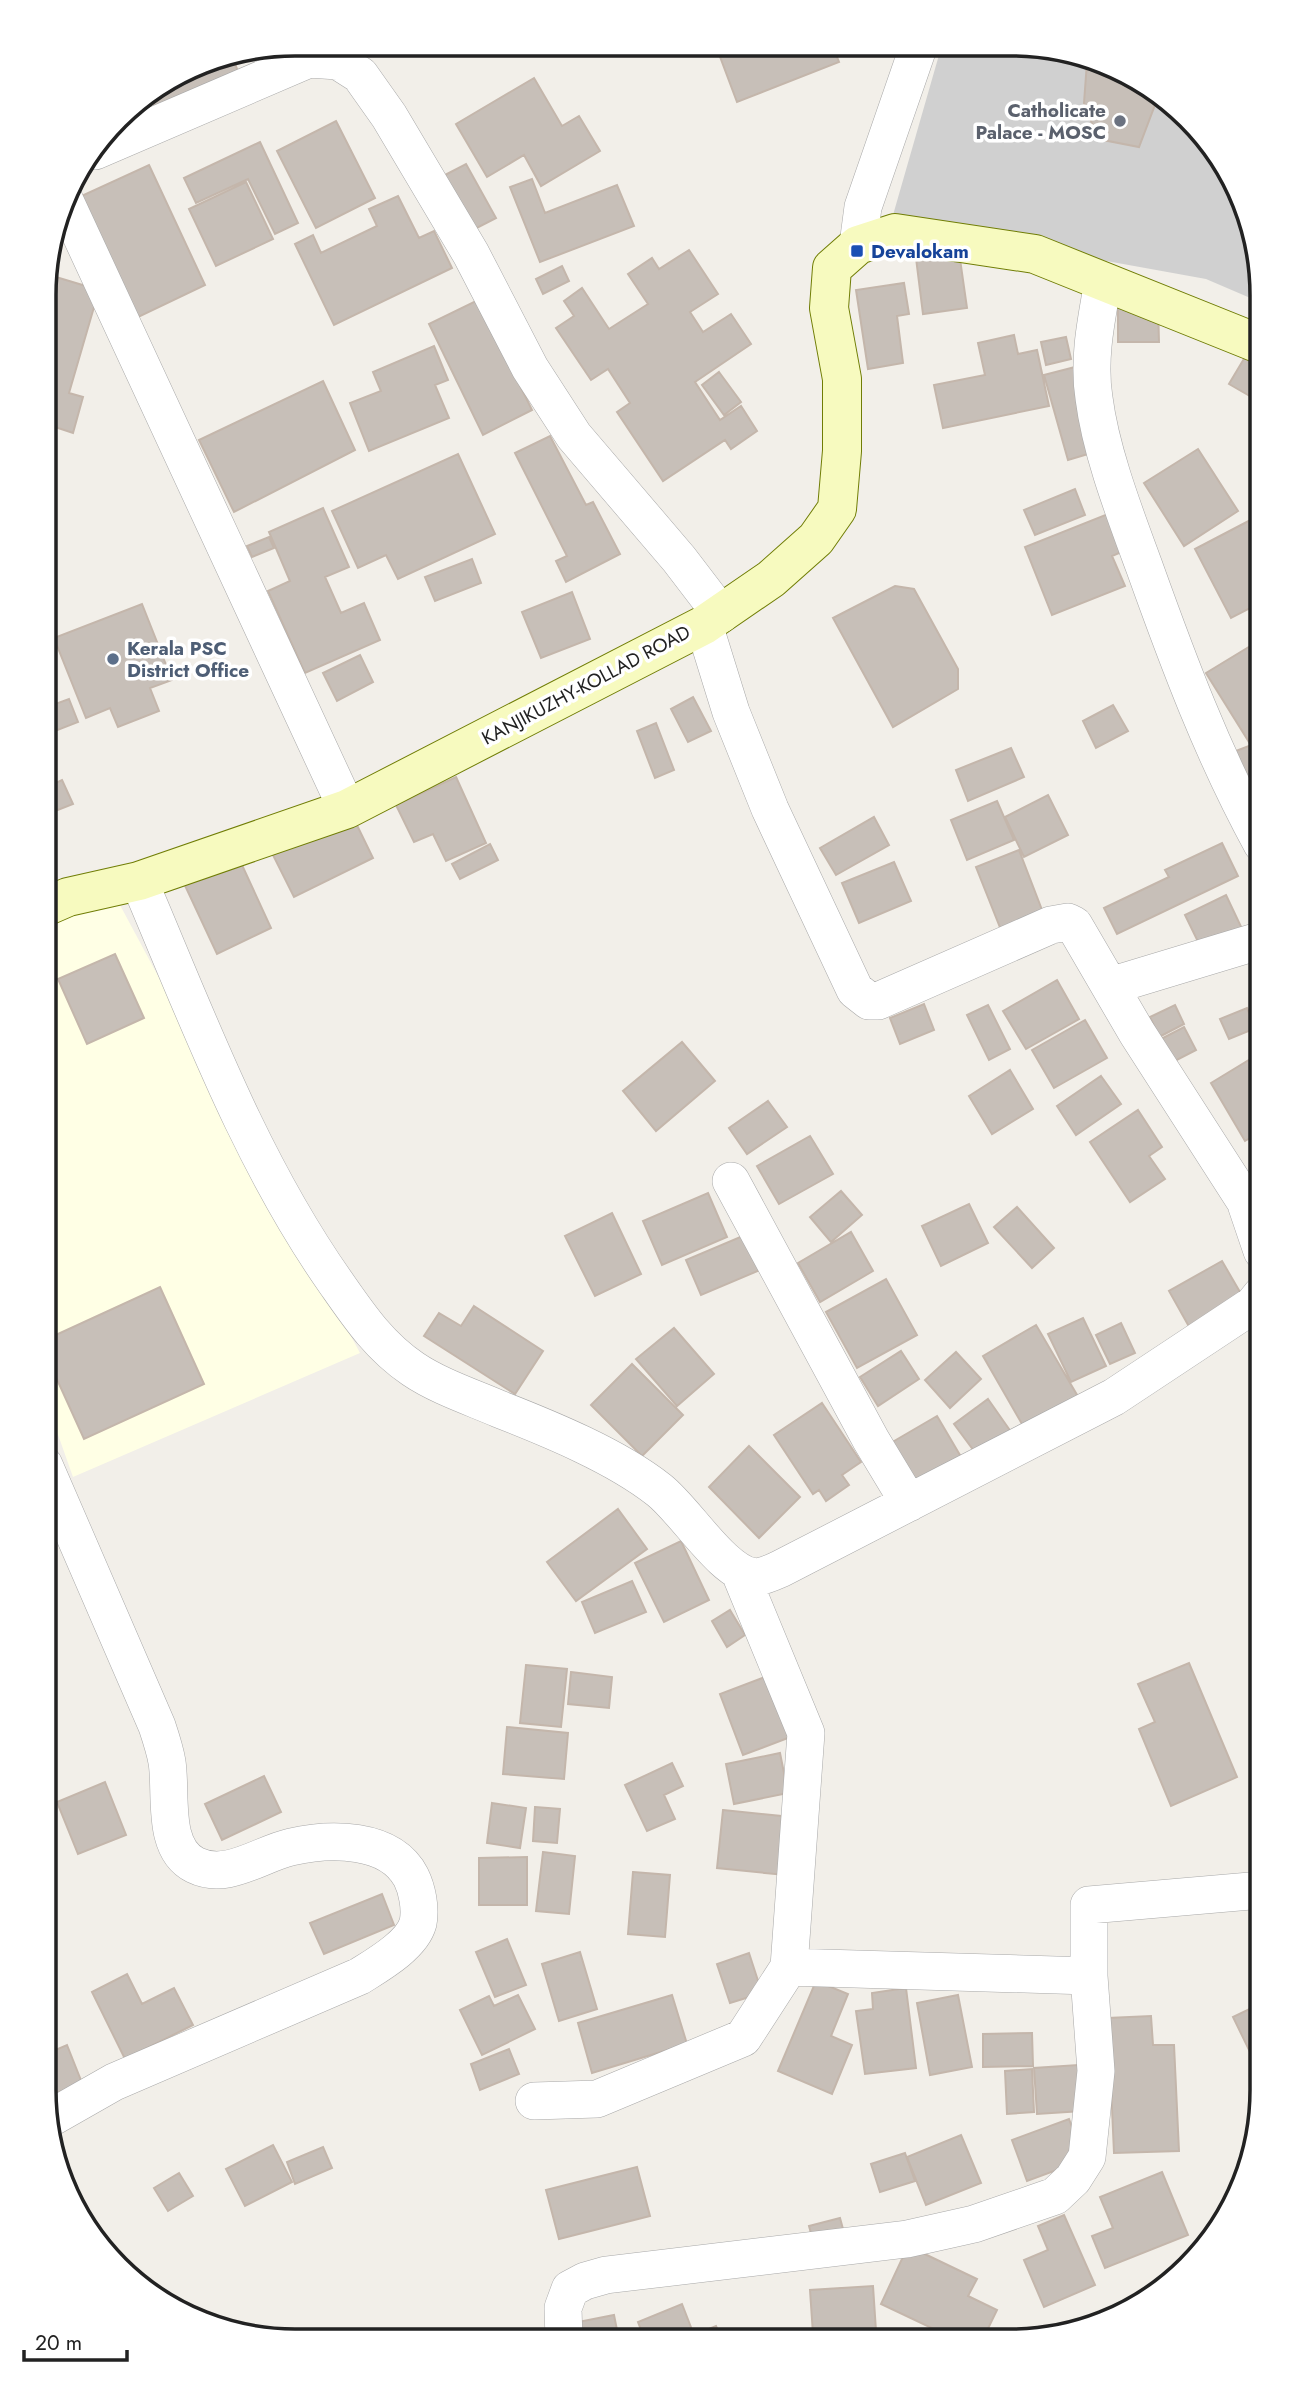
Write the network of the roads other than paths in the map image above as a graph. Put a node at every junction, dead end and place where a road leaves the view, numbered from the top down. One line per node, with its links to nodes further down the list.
1 (915, 56): 4 (street)
2 (110, 144): 7 (street)
3 (71, 213): 8 (street)
4 (858, 245): 5 (main road); 7 (main road, KANJIKUZHY-KOLLAD ROAD)
5 (1102, 282): 6 (main road); 9 (street)
6 (1250, 340)
7 (713, 620): 8 (main road, KANJIKUZHY-KOLLAD ROAD); 13 (street)
8 (347, 809): 10 (main road, KANJIKUZHY-KOLLAD ROAD)
9 (1250, 822)
10 (139, 881): 11 (main road, KANJIKUZHY-KOLLAD ROAD); 19 (street)
11 (56, 902)
12 (1250, 944): 13 (street)
13 (1110, 986): 15 (street)
14 (731, 1181): 18 (street)
15 (1249, 1214)
16 (1249, 1307): 18 (street)
17 (56, 1493): 24 (street)
18 (909, 1503): 19 (street)
19 (740, 1573): 21 (street)
20 (1249, 1891): 22 (street)
21 (789, 1967): 22 (street); 23 (street)
22 (1089, 1976): 25 (street)
23 (534, 2101)
24 (58, 2114)
25 (564, 2329)

